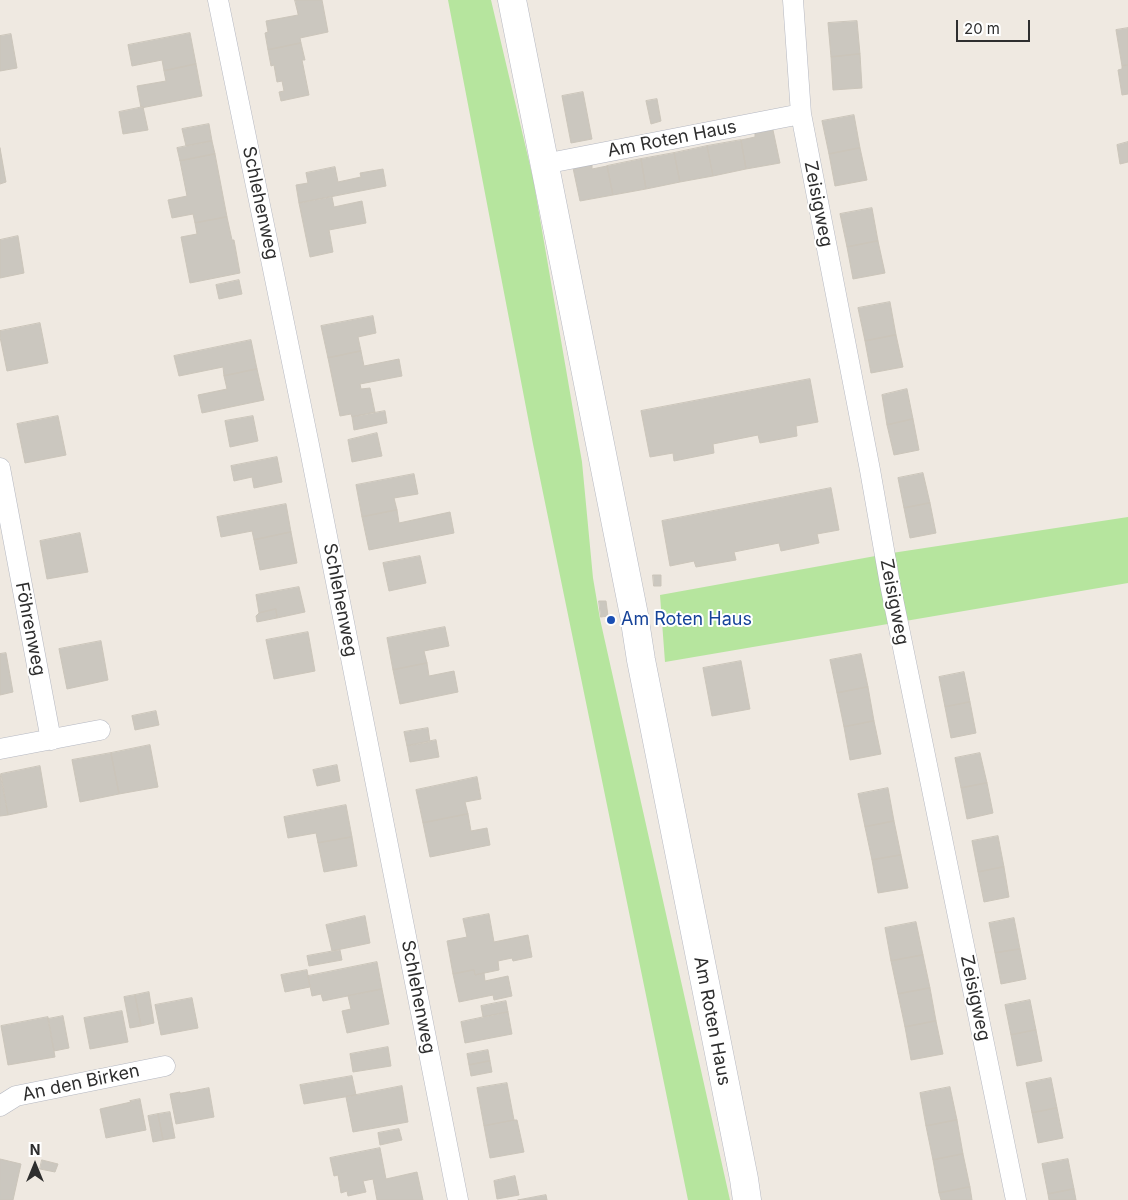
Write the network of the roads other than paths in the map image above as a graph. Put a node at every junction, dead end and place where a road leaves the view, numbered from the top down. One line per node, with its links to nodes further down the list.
1 (218, 0): 13 (street, Schlehenweg)
2 (512, 0): 5 (street, Am Roten Haus)
3 (793, 0): 4 (street, Zeisigweg)
4 (801, 114): 5 (street, Am Roten Haus); 15 (street, Zeisigweg)
5 (544, 164): 14 (street, Am Roten Haus)
6 (0, 468): 7 (street, Föhrenweg)
7 (5, 519): 9 (street, Föhrenweg)
8 (100, 730): 9 (street)
9 (51, 740): 10 (street)
10 (0, 749)
11 (165, 1066): 12 (street, An den Birken)
12 (0, 1106)
13 (458, 1200)
14 (748, 1200)
15 (1016, 1200)

